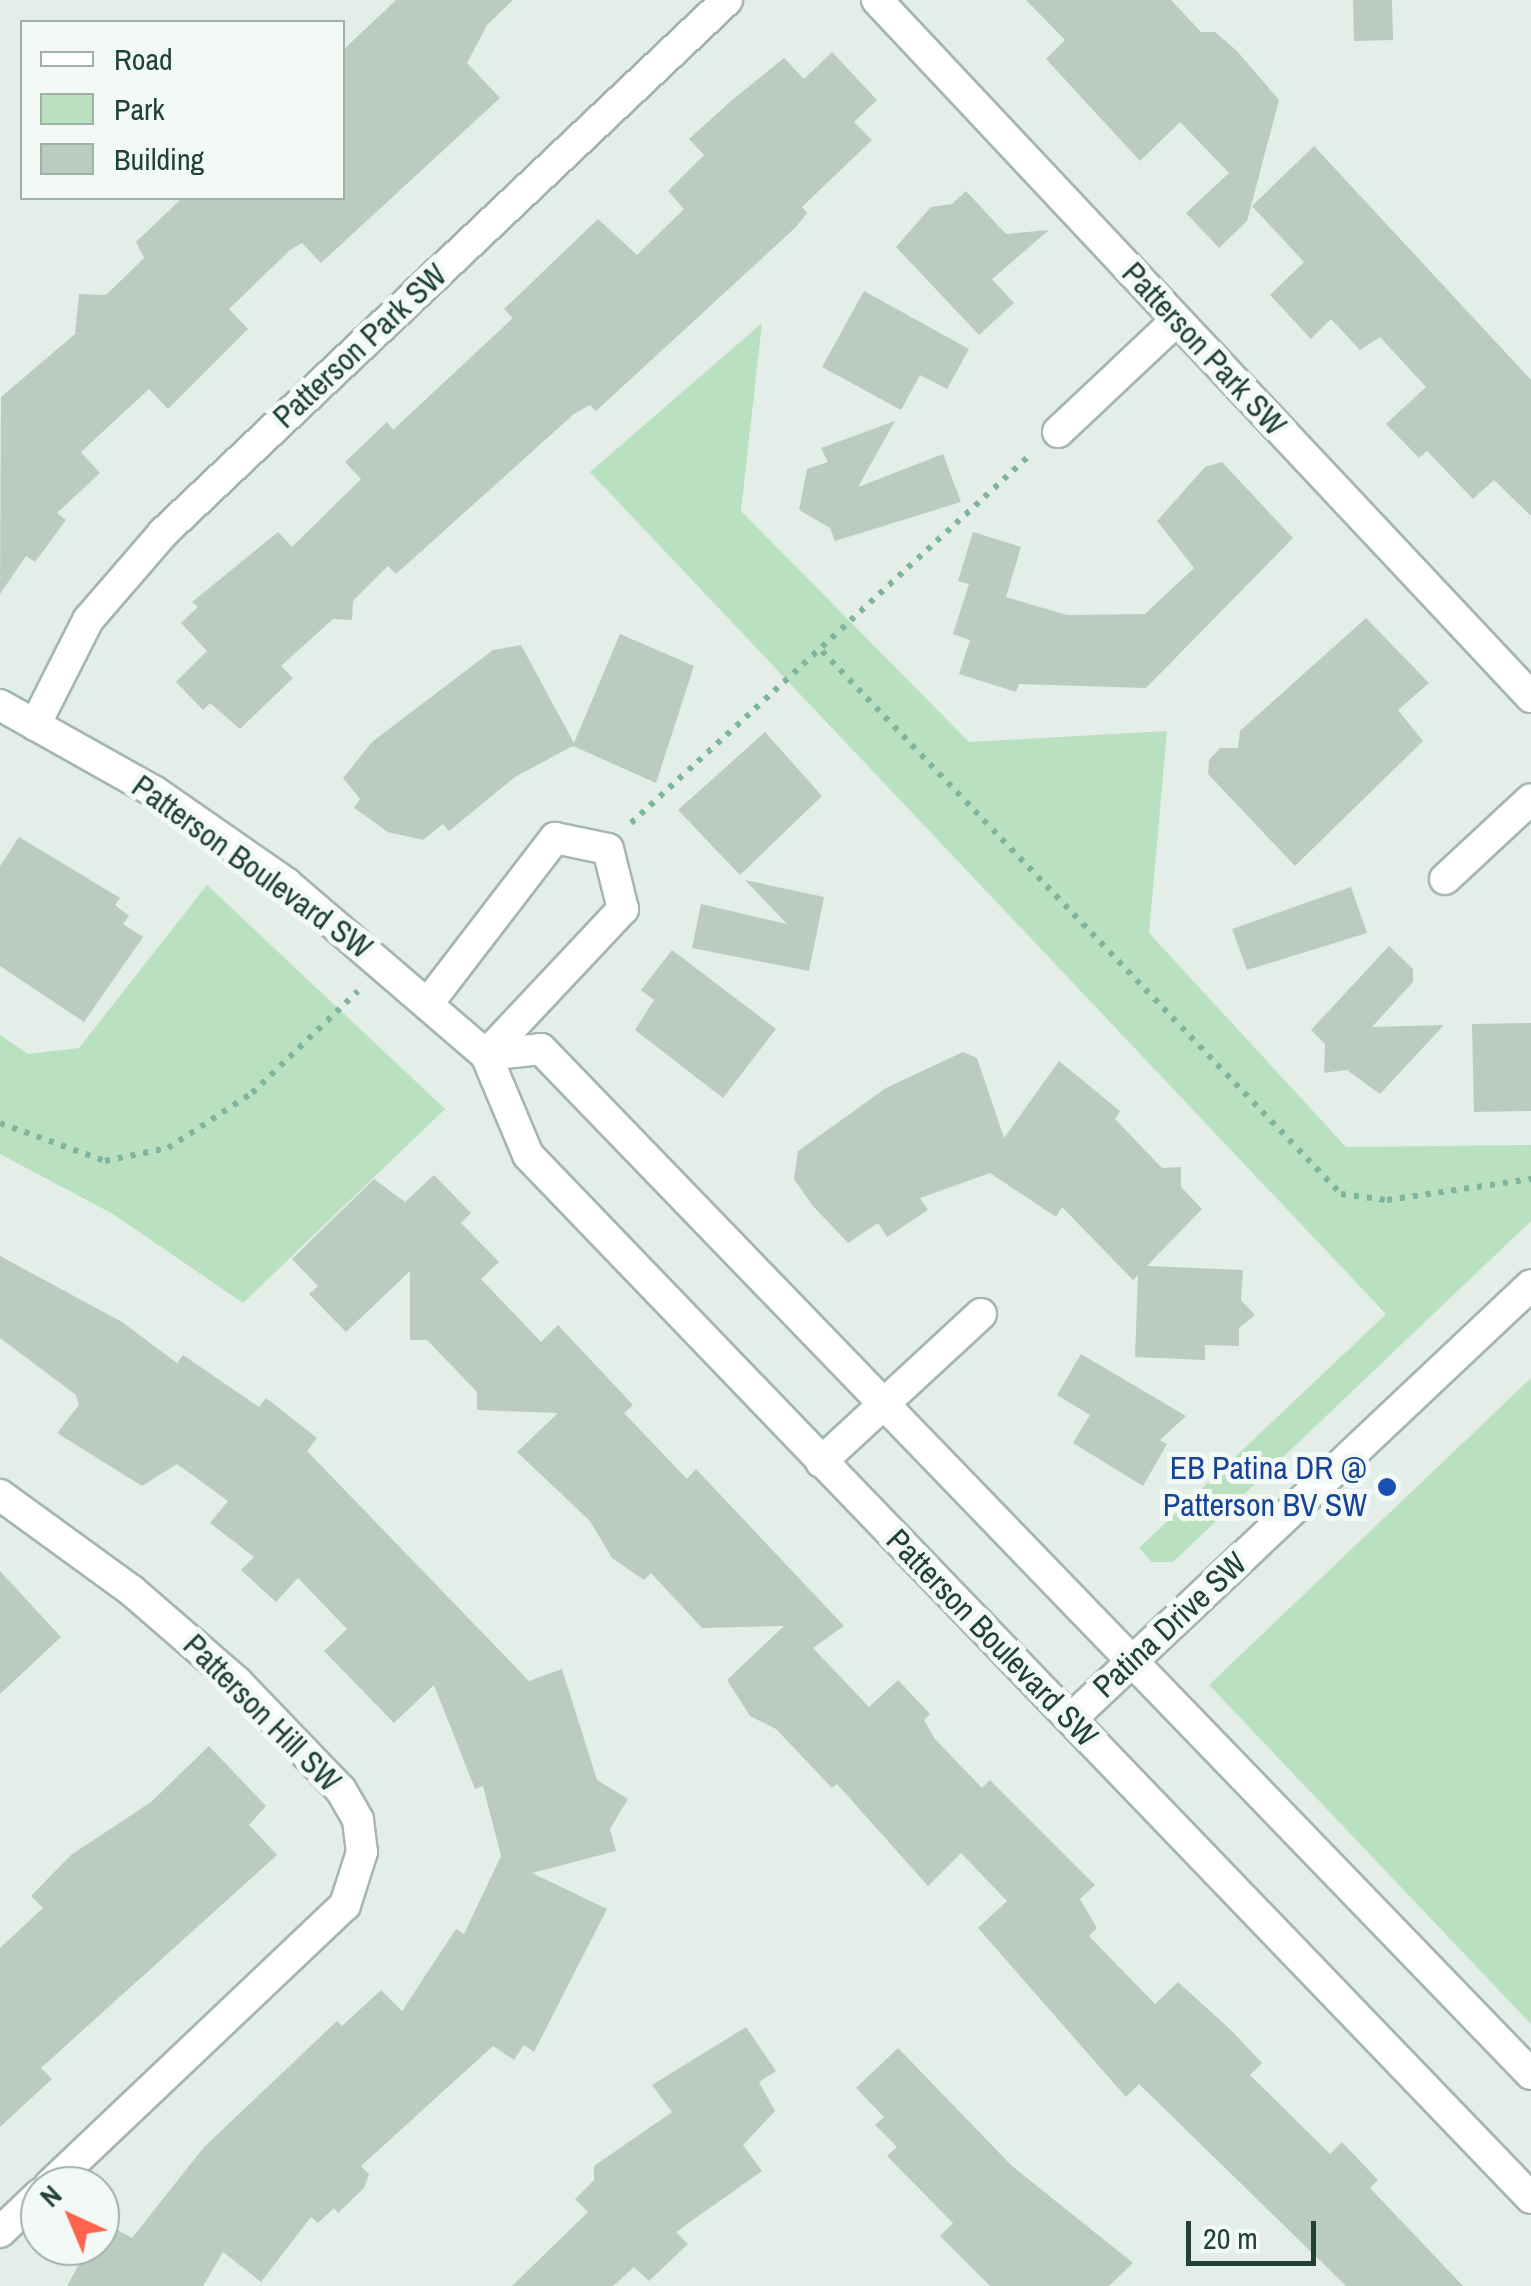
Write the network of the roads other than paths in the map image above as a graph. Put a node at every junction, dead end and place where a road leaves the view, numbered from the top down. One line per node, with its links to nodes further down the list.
1 (727, 0): 7 (street, Patterson Park SW)
2 (877, 0): 3 (street, Patterson Park SW)
3 (1177, 320): 4 (street); 5 (street, Patterson Park SW)
4 (1058, 432)
5 (1531, 697)
6 (0, 705): 7 (street, Patterson Boulevard SW)
7 (35, 725): 10 (street, Patterson Boulevard SW)
8 (1531, 799): 9 (street)
9 (1445, 879)
10 (429, 1002): 11 (street, Patterson Boulevard SW); 11 (street)
11 (486, 1055): 14 (street); 15 (street, Patterson Boulevard SW)
12 (1531, 1285): 17 (street, Patina Drive SW)
13 (981, 1314): 14 (street)
14 (892, 1404): 15 (street); 17 (street)
15 (821, 1462): 18 (street, Patterson Boulevard SW)
16 (0, 1495): 20 (street, Patterson Hill SW)
17 (1132, 1660): 18 (street, Patina Drive SW); 19 (street)
18 (1071, 1719): 21 (street, Patterson Boulevard SW)
19 (1531, 2074)
20 (70, 2166)
21 (1531, 2198)
22 (20, 2213): 23 (street)
23 (0, 2232)

